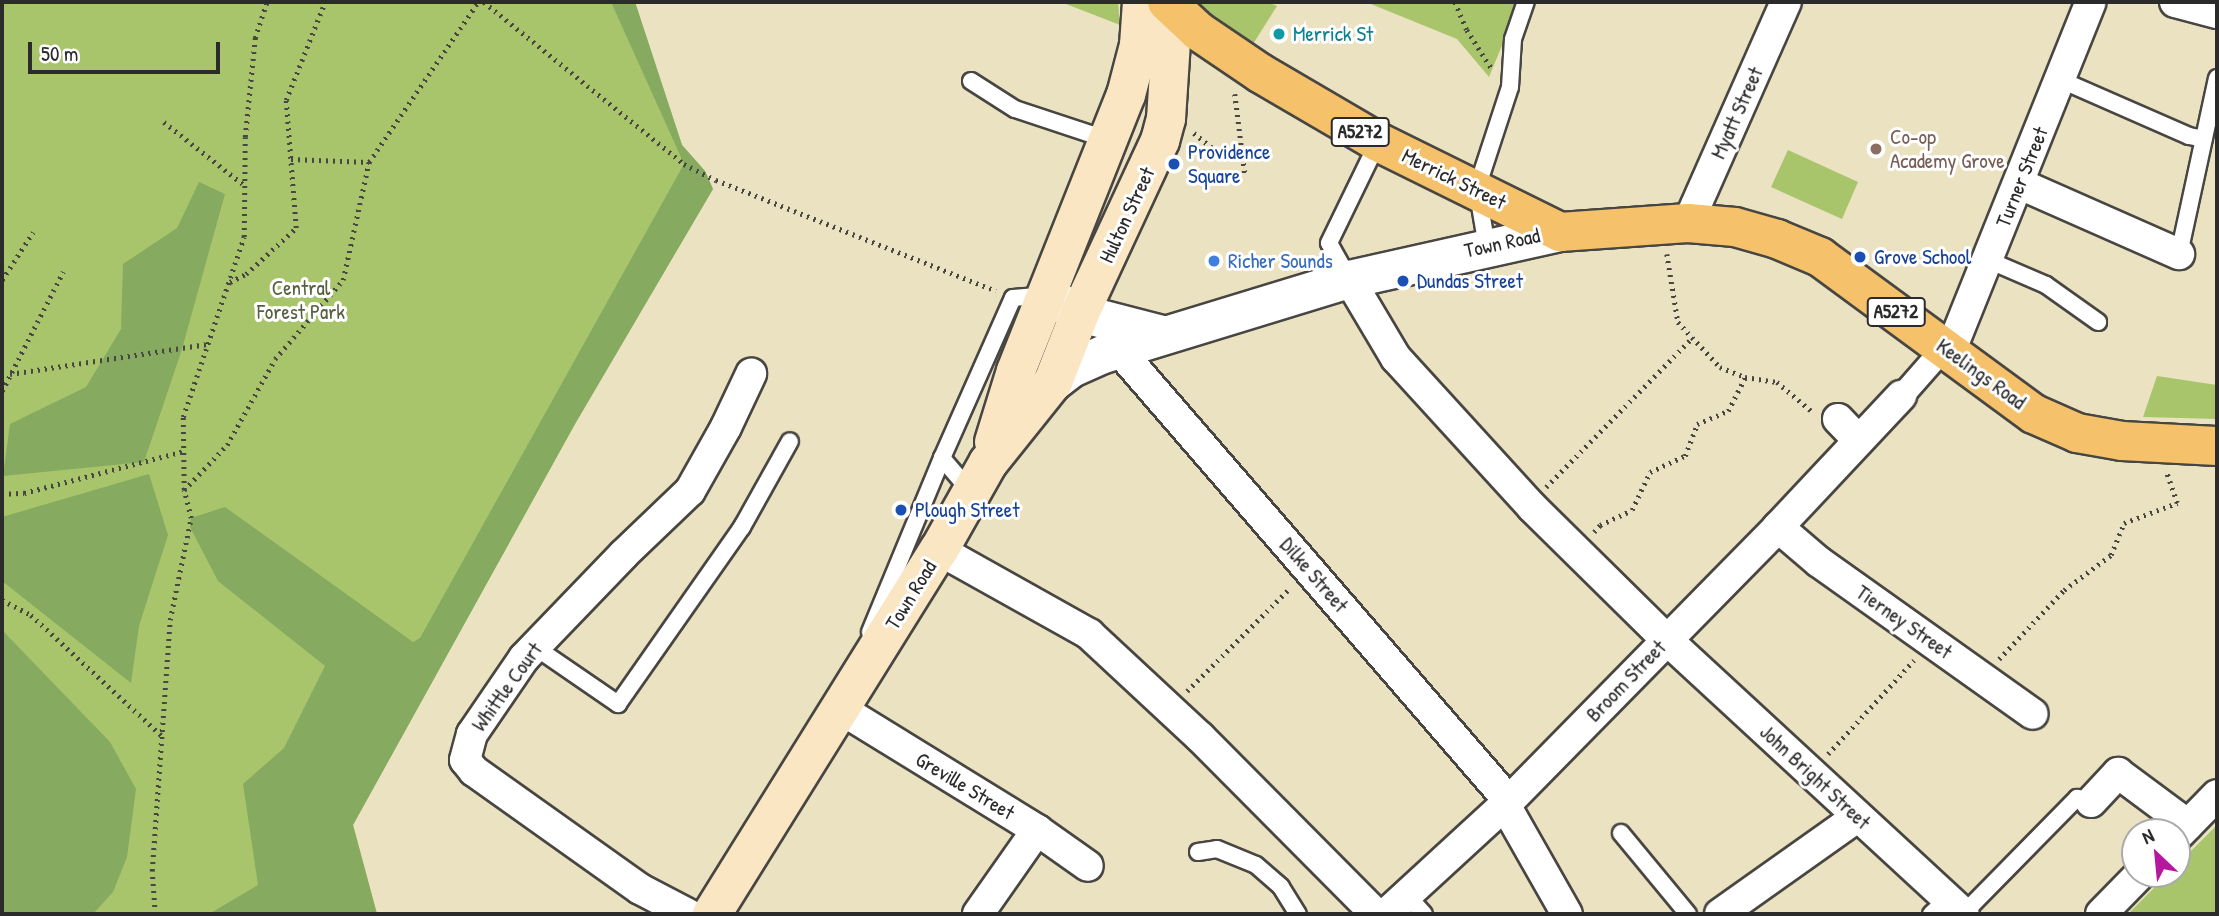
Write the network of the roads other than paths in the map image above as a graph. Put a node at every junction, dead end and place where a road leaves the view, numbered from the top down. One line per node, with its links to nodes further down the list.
1 (1526, 2): 14 (lane)
2 (1786, 2): 15 (street, Myatt Street)
3 (2091, 2): 8 (street, Turner Street)
4 (2175, 2): 5 (street)
5 (2217, 13)
6 (1171, 18): 11 (main road, Hulton Street); 12 (main road, Merrick Street / A5272); 22 (main road, Hulton Street)
7 (2217, 78): 10 (lane)
8 (2061, 80): 10 (lane); 13 (street, Turner Street)
9 (971, 81): 11 (lane)
10 (2204, 139): 18 (lane)
11 (1109, 140): 21 (main road, Hulton Street)
12 (1377, 142): 14 (main road, Merrick Street / A5272); 20 (lane)
13 (2020, 184): 18 (street); 19 (street, Turner Street)
14 (1477, 188): 16 (main road, Merrick Street / A5272); 17 (lane)
15 (1676, 223): 16 (main road, Keelings Road / A5272); 26 (main road, Keelings Road / A5272)
16 (1560, 232): 17 (street, Town Road)
17 (1487, 247): 20 (street, Town Road)
18 (2179, 254)
19 (1988, 260): 23 (lane); 26 (street, Turner Street)
20 (1349, 279): 24 (street, Town Road); 38 (street)
21 (1030, 297): 22 (street); 34 (lane, Hulton Street); 35 (main road, Hulton Street)
22 (1080, 313): 24 (street); 28 (main road, Hulton Street)
23 (2098, 322)
24 (1162, 335): 25 (street, Town Road)
25 (1118, 349): 28 (street, Town Road); 44 (street, Dilke Street)
26 (1947, 349): 29 (street, Broom Street); 33 (main road, Keelings Road / A5272)
27 (751, 374): 39 (street, Whittle Court)
28 (1053, 382): 35 (main road, Town Road)
29 (1900, 396): 32 (street, Broom Street)
30 (1838, 419): 32 (street)
31 (790, 441): 39 (lane)
32 (1859, 441): 36 (street, Broom Street)
33 (2217, 446)
34 (942, 458): 35 (lane); 40 (lane, Hulton Street)
35 (979, 477): 37 (main road, Town Road)
36 (1778, 527): 38 (street, Broom Street); 41 (street, Tierney Street)
37 (939, 550): 40 (main road, Town Road); 59 (street)
38 (1666, 639): 44 (street, Broom Street); 45 (street, John Bright Street)
39 (534, 647): 55 (street, Whittle Court)
40 (839, 709): 48 (street, Greville Street); 56 (main road, Town Road)
41 (2033, 714)
42 (2217, 795): 47 (street)
43 (2091, 802): 46 (street); 54 (lane)
44 (1507, 803): 53 (street, Broom Street); 60 (street, Dilke Street)
45 (1857, 817): 54 (street, John Bright Street); 62 (street)
46 (2168, 818)
47 (2191, 822)
48 (1037, 830): 51 (street, Greville Street); 57 (street)
49 (1621, 833): 61 (lane)
50 (1198, 852): 58 (lane)
51 (1088, 866)
52 (2126, 888): 63 (street)
53 (1405, 908)
54 (1951, 910)
55 (688, 914)
56 (712, 914)
57 (978, 914)
58 (1298, 914)
59 (1376, 914)
60 (1567, 914)
61 (1688, 914)
62 (1720, 914)
63 (2101, 914)

